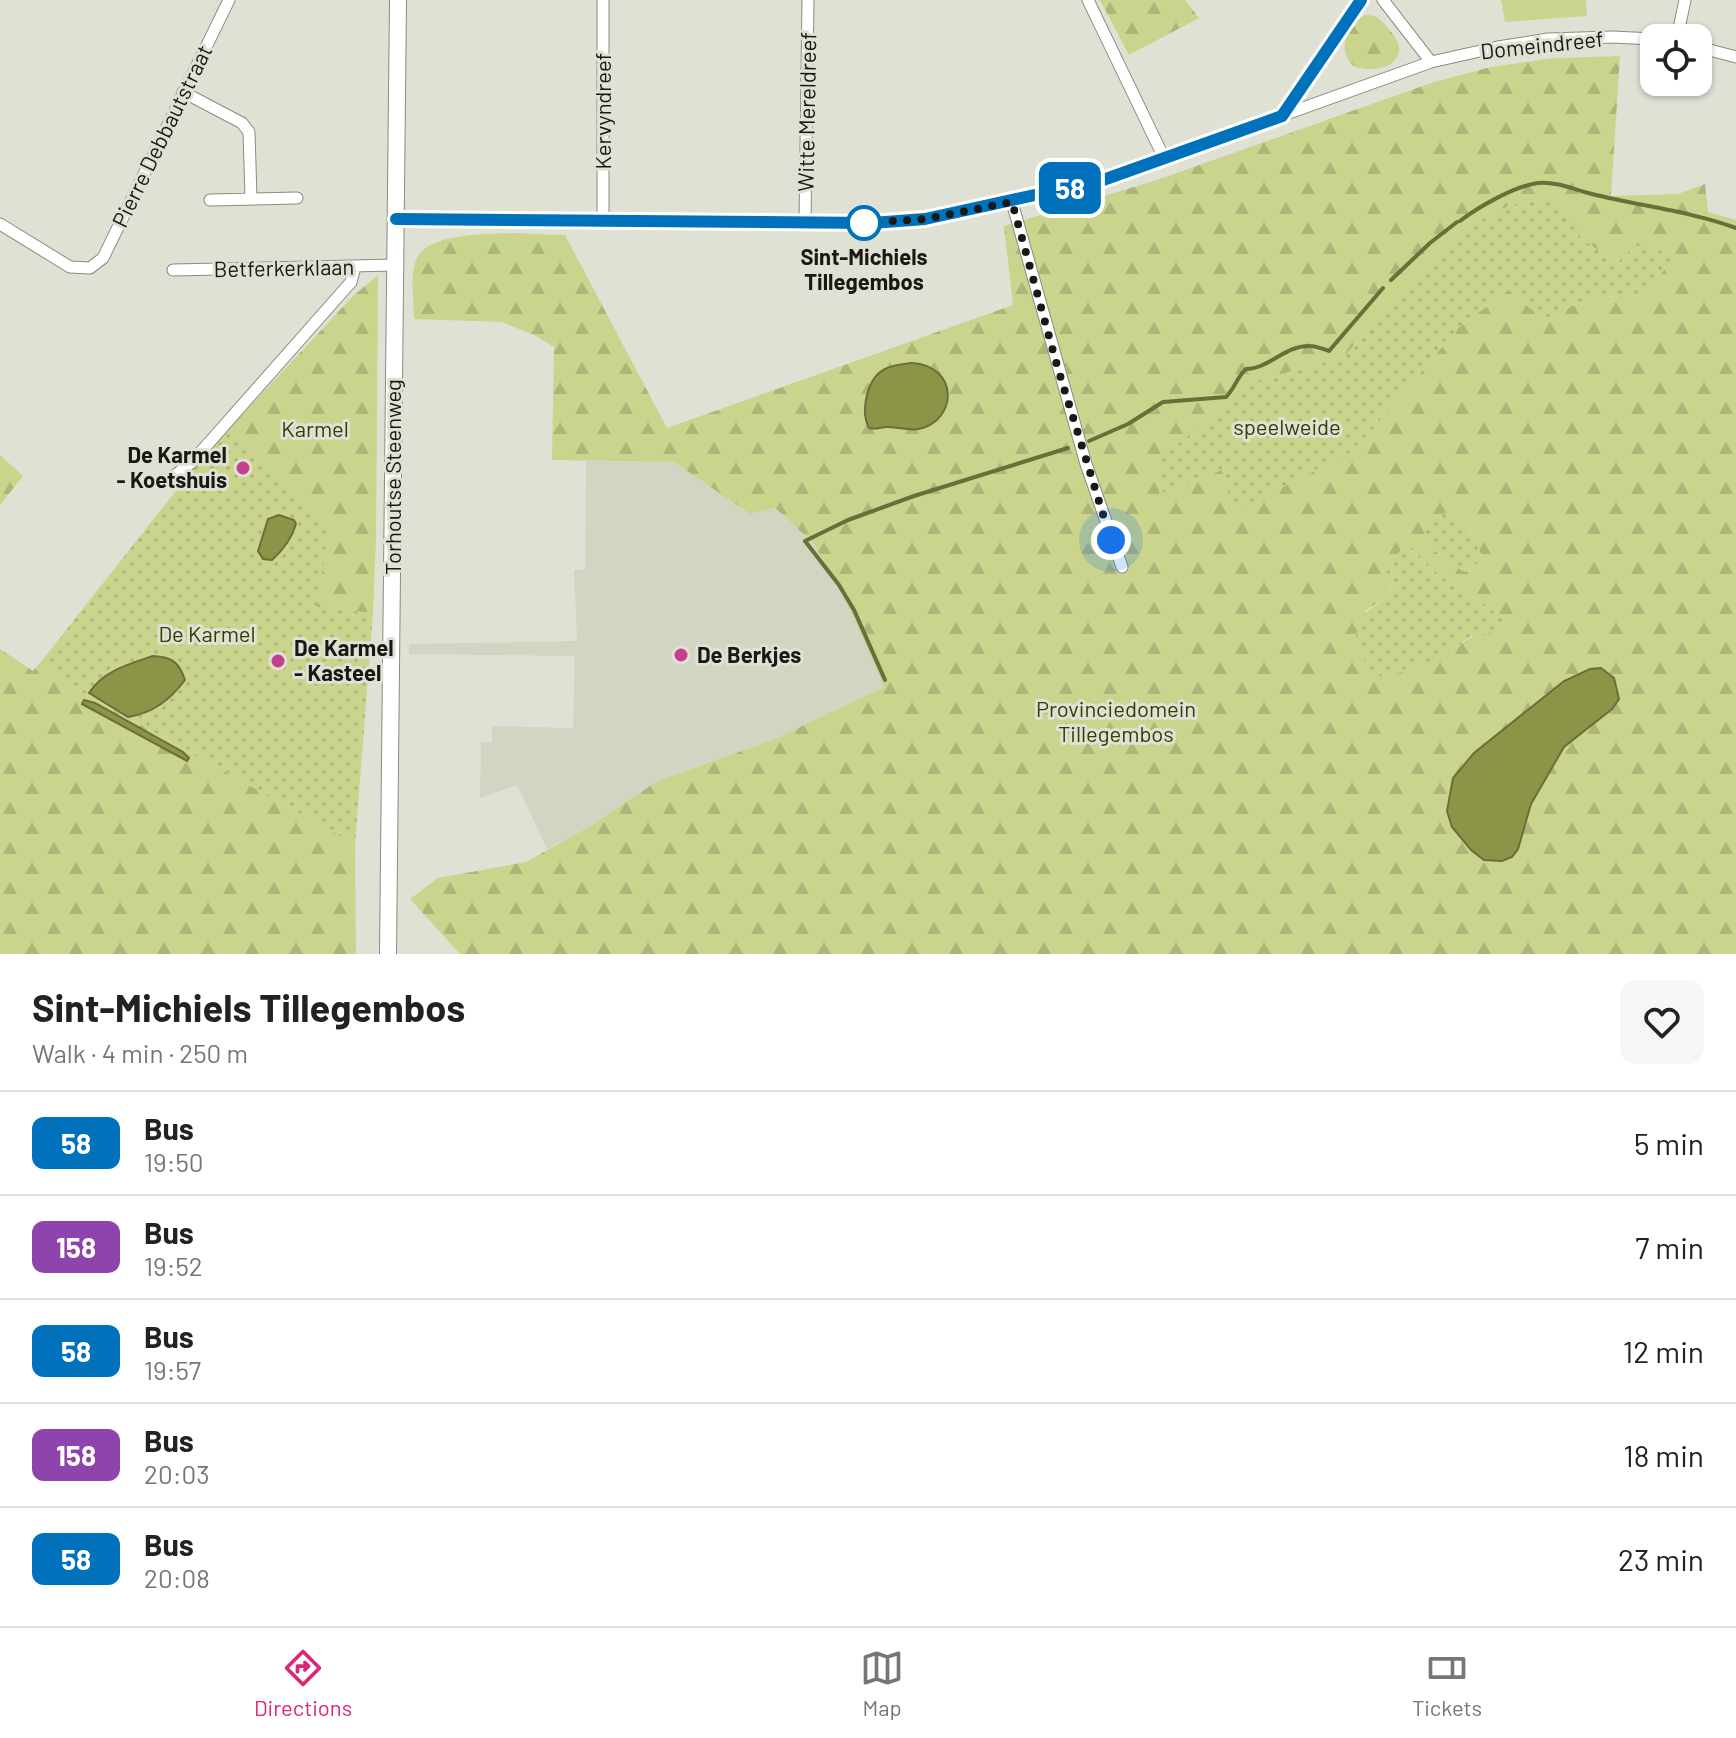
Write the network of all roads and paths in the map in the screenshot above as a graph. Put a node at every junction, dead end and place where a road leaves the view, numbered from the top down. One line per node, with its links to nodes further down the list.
1 (229, 0): 14 (street, Pierre Debbautstraat)
2 (398, 0): 21 (main road, Torhoutse Steenweg)
3 (603, 0): 22 (street, Kervyndreef)
4 (808, 0): 23 (street, Witte Mereldreef)
5 (1088, 0): 16 (street)
6 (1361, 0): 15 (street)
7 (1383, 0): 13 (street)
8 (1685, 0): 9 (street)
9 (1680, 24)
10 (1640, 38): 13 (street, Domeindreef)
11 (1712, 51): 12 (street)
12 (1736, 57)
13 (1431, 62): 15 (street, Domeindreef)
14 (183, 92): 17 (street); 24 (street, Pierre Debbautstraat)
15 (1282, 116): 16 (street, Domeindreef)
16 (1165, 160): 20 (street, Domeindreef)
17 (251, 198): 18 (street); 19 (street)
18 (297, 198)
19 (210, 200)
20 (1012, 202): 23 (street, Domeindreef); 29 (street)
21 (396, 219): 22 (street, Domeindreef); 25 (main road, Torhoutse Steenweg)
22 (603, 222): 23 (street, Domeindreef)
23 (805, 223)
24 (0, 224)
25 (395, 265): 26 (street, Betferkerklaan); 30 (main road, Torhoutse Steenweg)
26 (355, 267): 27 (street, Betferkerklaan); 28 (street)
27 (173, 270)
28 (170, 479)
29 (1122, 567)
30 (388, 954)

